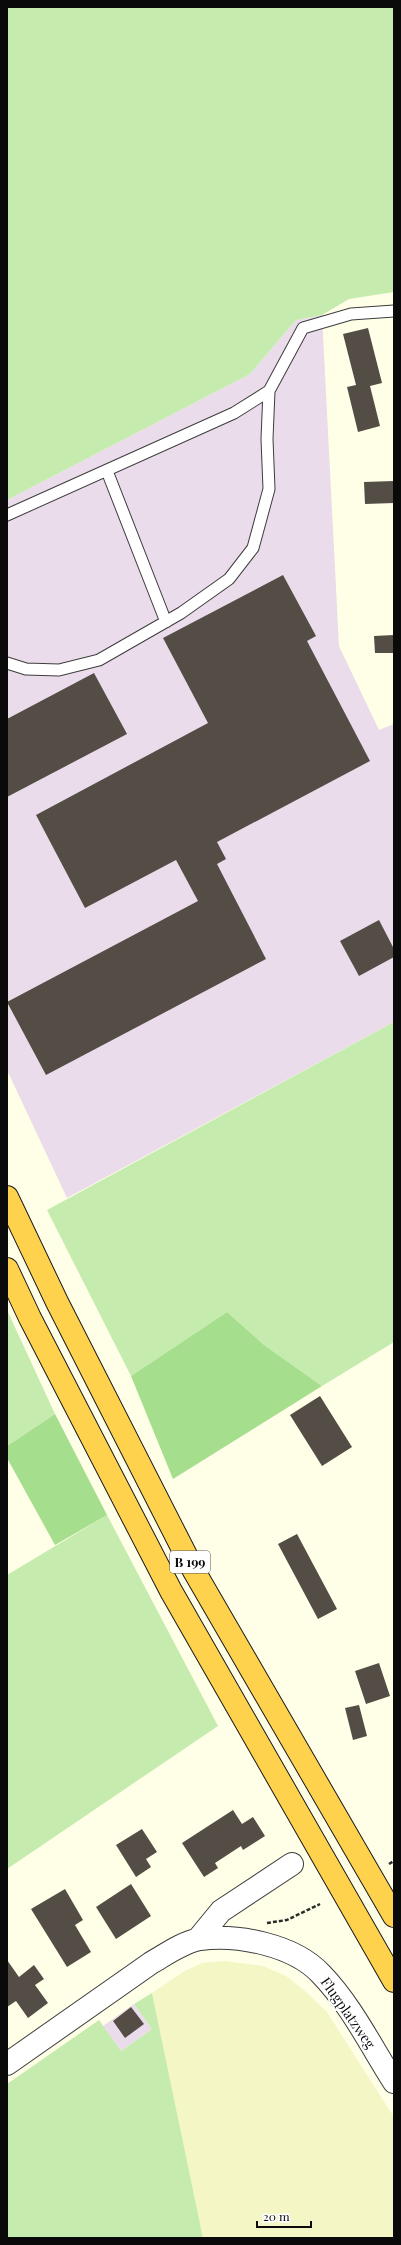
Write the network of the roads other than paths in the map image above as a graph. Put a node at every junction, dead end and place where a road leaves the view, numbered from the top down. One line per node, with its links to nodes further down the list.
1 (394, 311): 2 (lane)
2 (269, 391): 3 (lane); 5 (lane)
3 (107, 470): 4 (lane); 5 (lane)
4 (7, 515)
5 (166, 622): 6 (lane)
6 (7, 663)
7 (7, 1197): 10 (highway, B 199)
8 (7, 1269): 12 (highway, B 199)
9 (292, 1864): 11 (street, Flugplatzweg)
10 (394, 1916)
11 (198, 1939): 13 (street, Flugplatzweg); 14 (street, Flugplatzweg)
12 (394, 1981)
13 (7, 2064)
14 (394, 2082)

